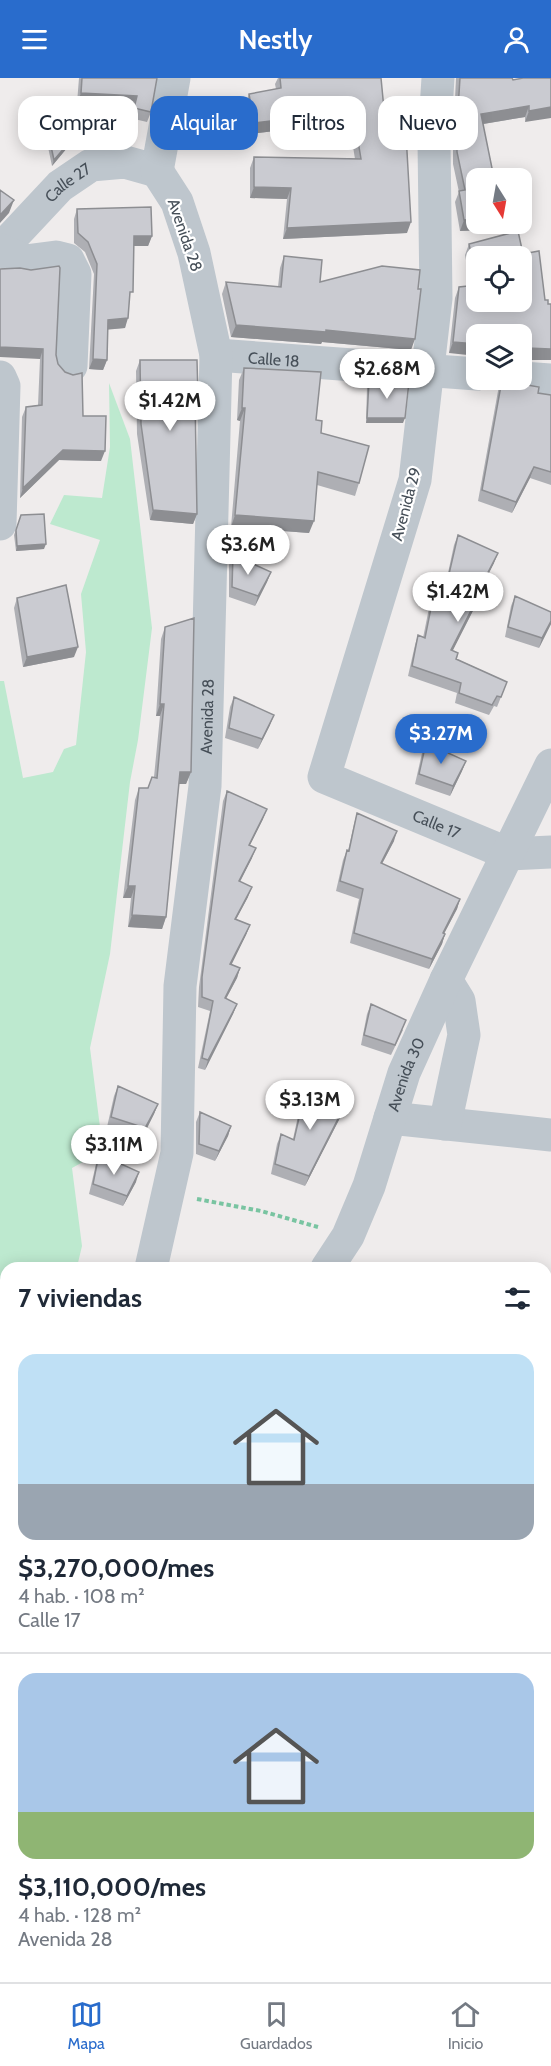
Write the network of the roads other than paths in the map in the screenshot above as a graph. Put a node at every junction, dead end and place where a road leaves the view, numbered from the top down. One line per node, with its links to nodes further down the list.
1 (174, 78): 3 (street)
2 (438, 78): 7 (street, Avenida 29)
3 (157, 171): 4 (street, Calle 27); 5 (street, Avenida 28)
4 (0, 250): 6 (street)
5 (216, 355): 7 (street, Calle 18); 21 (street, Avenida 28)
6 (71, 366)
7 (429, 371): 8 (street, Calle 18); 14 (street, Avenida 29)
8 (466, 373)
9 (0, 377): 12 (street)
10 (532, 379): 11 (street)
11 (551, 380)
12 (0, 524)
13 (551, 765): 16 (street, Avenida 30)
14 (324, 777): 16 (street, Calle 17)
15 (551, 852): 16 (street, Calle 17)
16 (509, 854): 17 (street, Avenida 30)
17 (446, 980): 18 (street, Avenida 30); 19 (street)
18 (390, 1118): 19 (street); 22 (street, Avenida 30)
19 (445, 1124): 20 (street)
20 (551, 1135)
21 (152, 1262)
22 (331, 1262)

